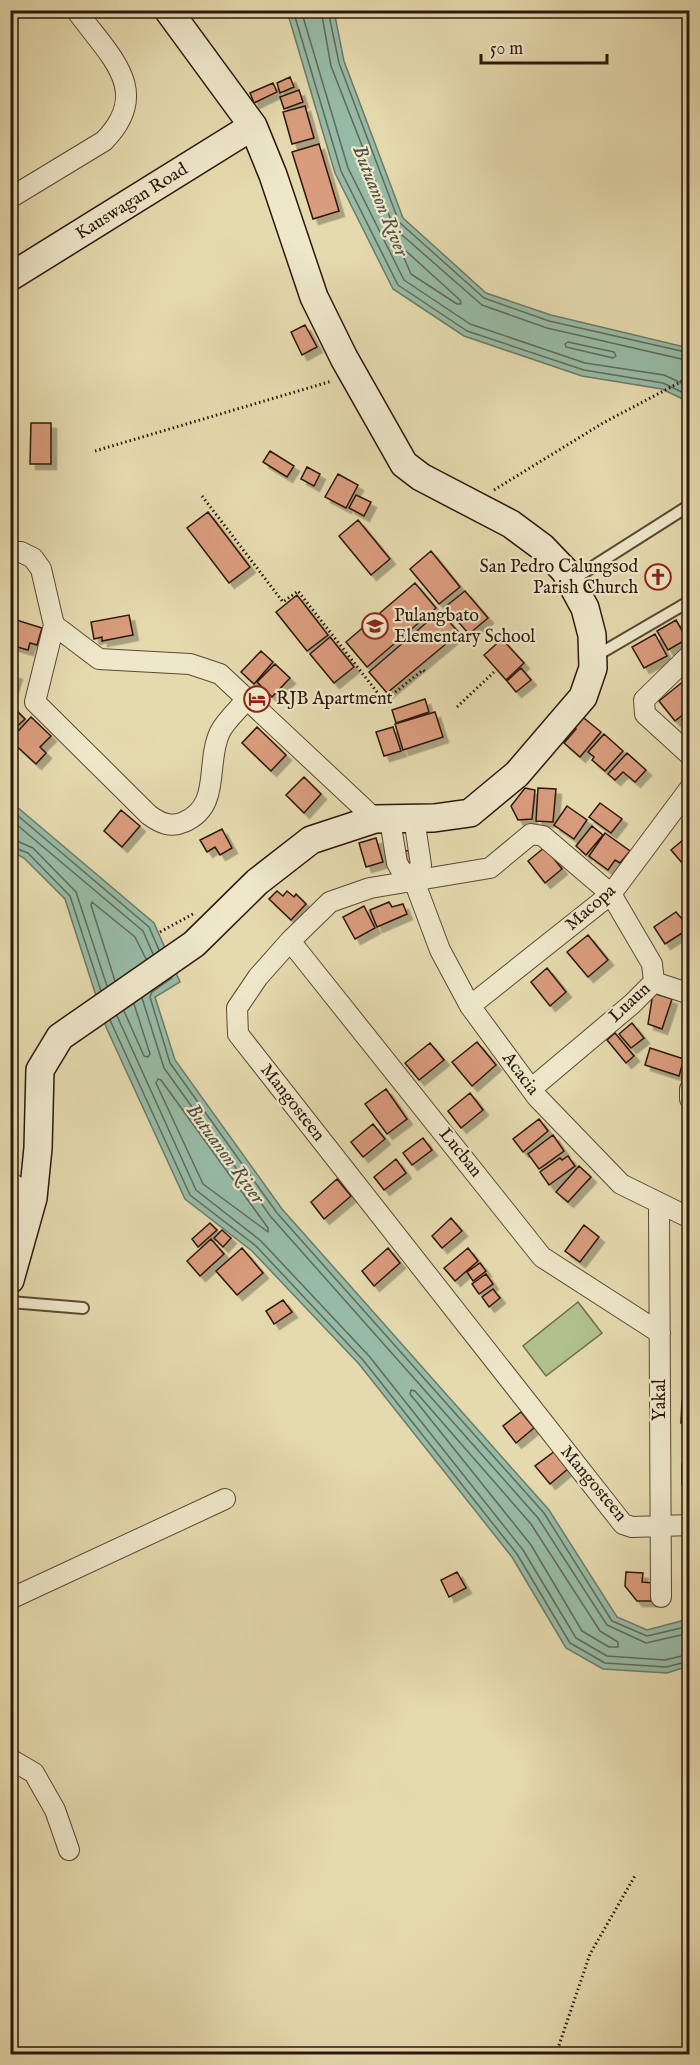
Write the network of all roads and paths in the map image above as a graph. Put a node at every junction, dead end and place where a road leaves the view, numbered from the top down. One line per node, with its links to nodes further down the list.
1 (76, 10): 4 (street)
2 (168, 10): 3 (street)
3 (252, 126): 5 (street, Kauswagan Road); 6 (street)
4 (10, 198)
5 (10, 277)
6 (354, 375): 8 (path); 10 (street)
7 (690, 377): 10 (path)
8 (95, 451)
9 (202, 496): 19 (path)
10 (473, 503): 13 (street)
11 (690, 505): 13 (lane)
12 (10, 552): 15 (street)
13 (572, 580): 17 (street)
14 (690, 602): 17 (lane)
15 (54, 625): 20 (street); 20 (street)
16 (690, 655): 22 (street)
17 (594, 657): 24 (street)
18 (495, 672): 21 (path)
19 (426, 674)
20 (247, 699): 24 (street)
21 (457, 707)
22 (690, 755)
23 (690, 788): 26 (street, Macopa)
24 (393, 819): 25 (street); 35 (street)
25 (414, 879): 26 (street, Mangosteen); 27 (street, Mangosteen); 30 (street, Acacia)
26 (611, 894): 28 (street, Luaun); 30 (street, Macopa)
27 (290, 940): 41 (street, Lucban); 43 (street, Mangosteen)
28 (654, 982): 29 (street); 31 (street, Luaun)
29 (690, 994)
30 (470, 1006): 31 (street, Acacia)
31 (531, 1089): 36 (street, Acacia)
32 (690, 1089): 33 (street)
33 (690, 1099)
34 (10, 1182): 35 (street)
35 (33, 1198): 38 (street)
36 (659, 1204): 37 (street, Acacia); 41 (street, Yakal)
37 (690, 1218)
38 (10, 1280)
39 (10, 1302): 40 (lane)
40 (83, 1308)
41 (660, 1333): 43 (street, Yakal)
42 (225, 1499): 46 (street)
43 (661, 1524): 44 (street); 45 (street, Yakal)
44 (690, 1524)
45 (661, 1597)
46 (10, 1599)
47 (10, 1759): 48 (street)
48 (69, 1850)
49 (636, 1874): 50 (path)
50 (556, 2055)

